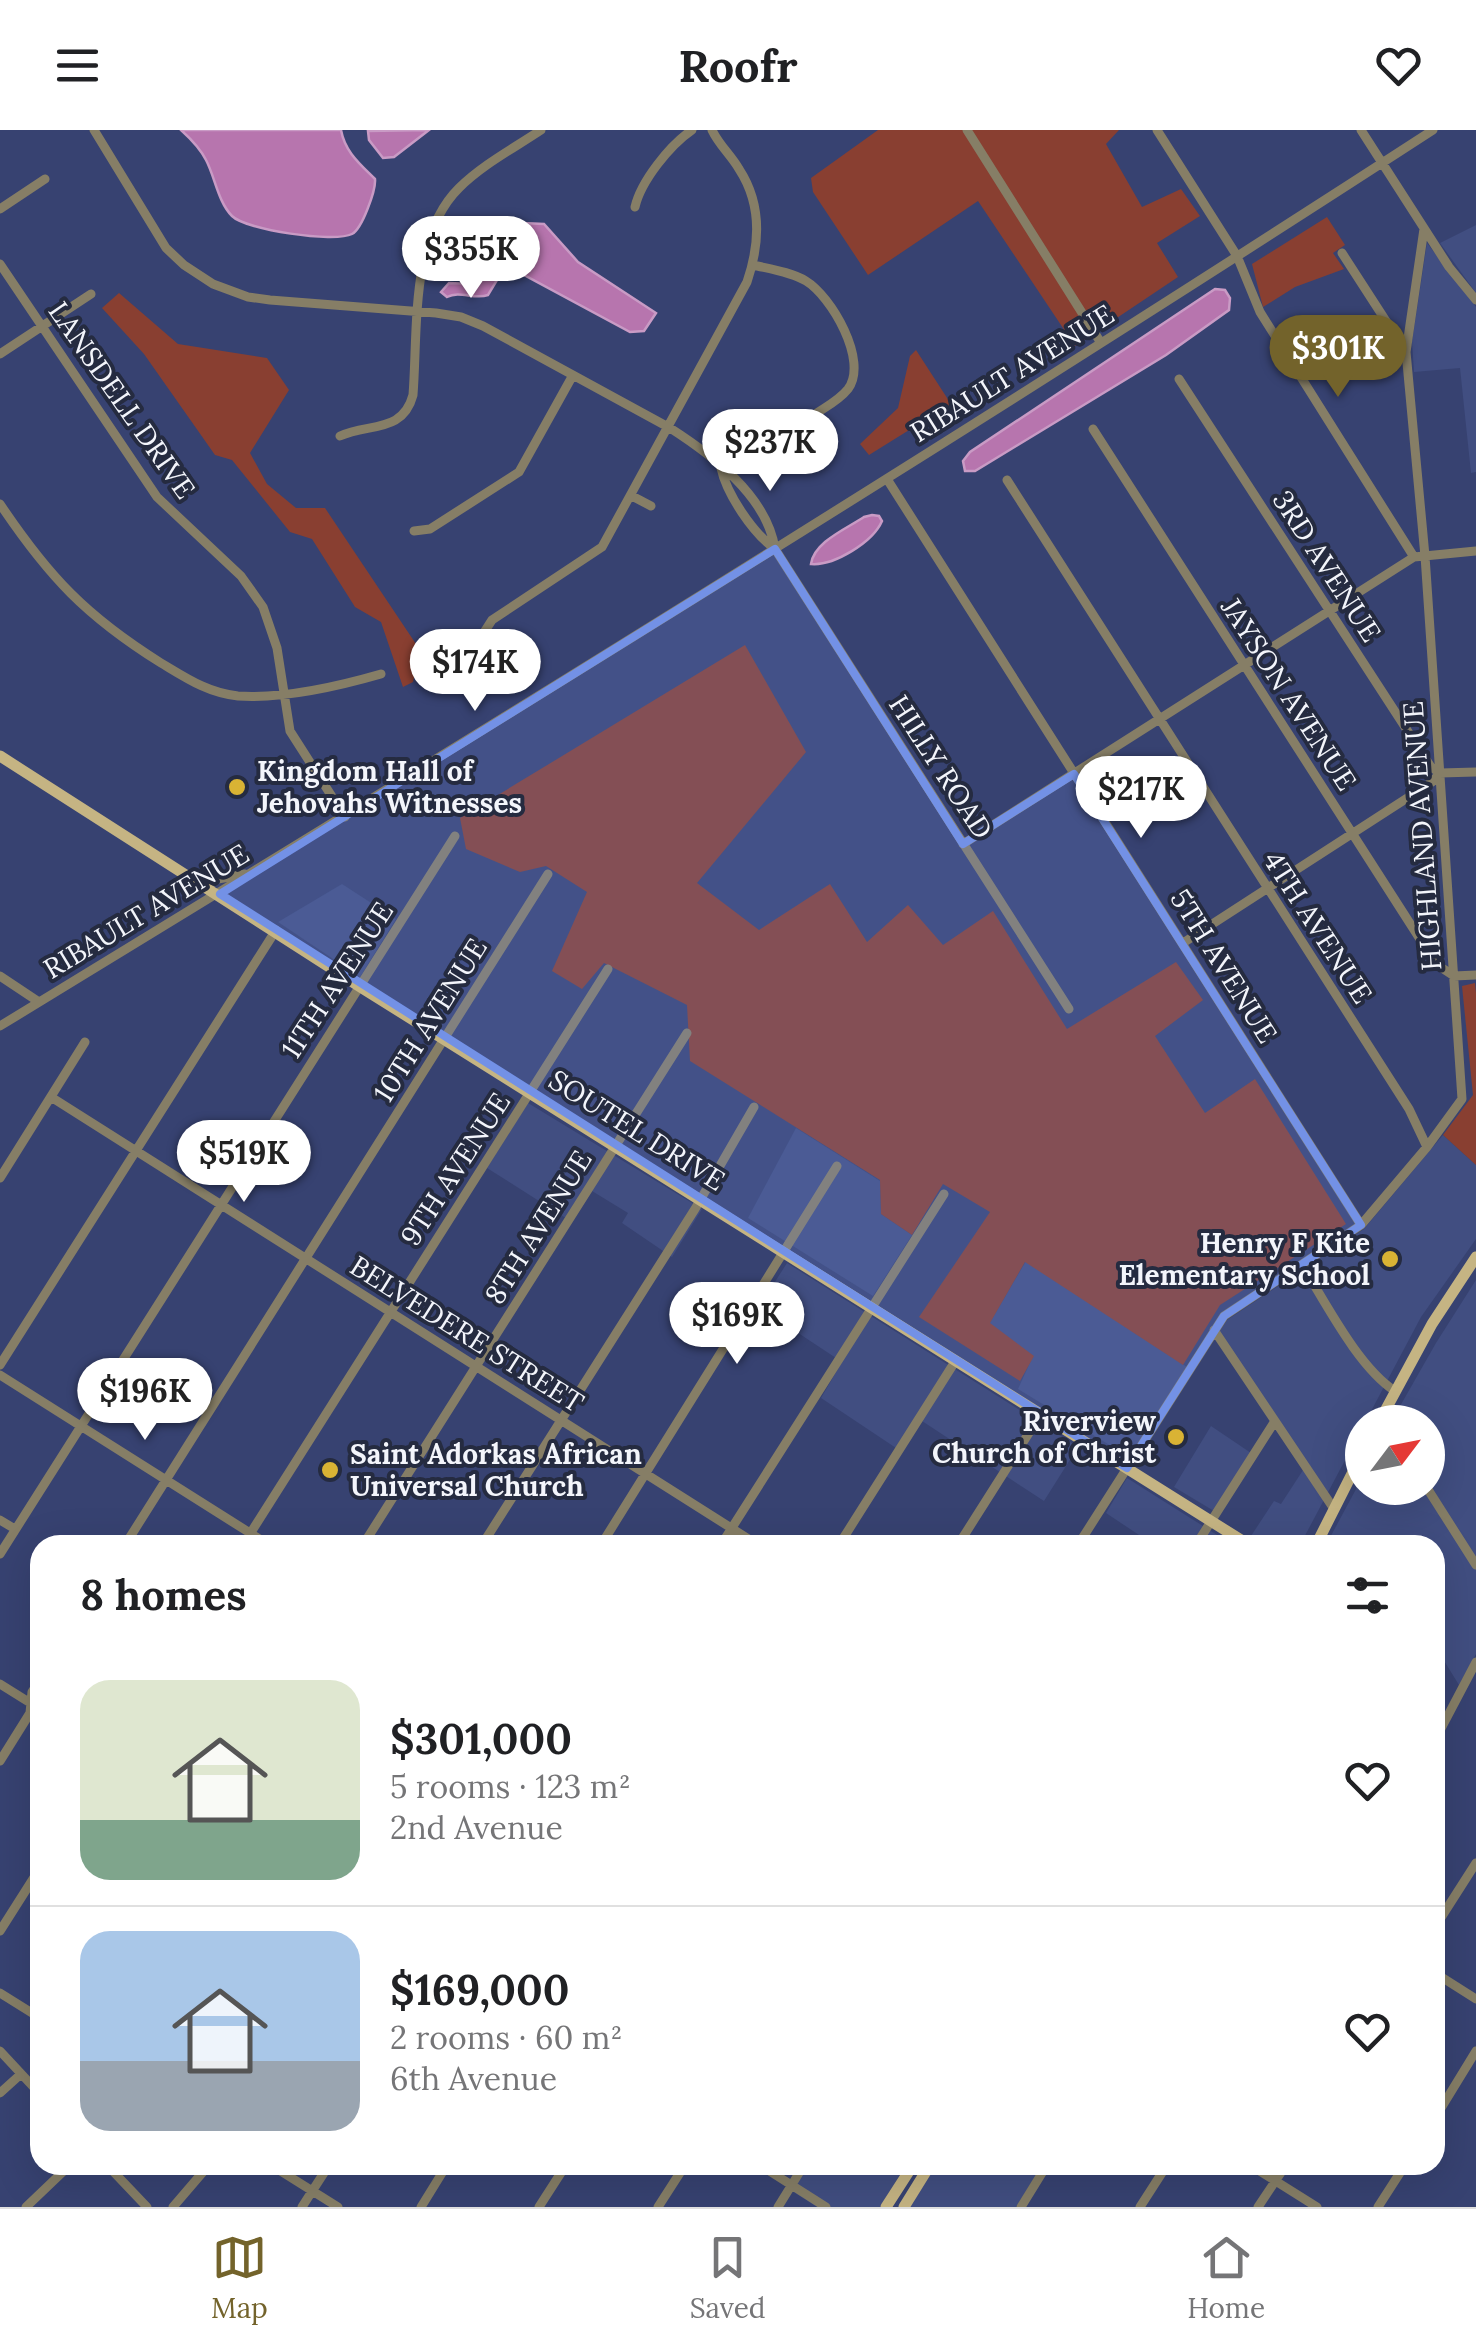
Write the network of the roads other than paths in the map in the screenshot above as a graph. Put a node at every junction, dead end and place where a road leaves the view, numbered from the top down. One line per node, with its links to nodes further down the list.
1 (94, 130): 20 (street, HILLY ROAD)
2 (541, 130): 20 (street)
3 (692, 130): 11 (street)
4 (712, 130): 17 (street)
5 (967, 130): 22 (street)
6 (1158, 130): 15 (street)
7 (1360, 130): 9 (street)
8 (1433, 130): 9 (street, RIBAULT AVENUE)
9 (1382, 163): 13 (street); 15 (street, RIBAULT AVENUE)
10 (44, 179): 12 (street)
11 (635, 207)
12 (0, 209)
13 (1424, 229): 19 (street); 23 (street, HIGHLAND AVENUE)
14 (1342, 253): 23 (street)
15 (1237, 256): 22 (street, RIBAULT AVENUE); 39 (street)
16 (0, 264): 21 (street, LANSDELL DRIVE)
17 (753, 264): 27 (street); 29 (street)
18 (91, 294): 21 (street)
19 (1476, 300)
20 (419, 312): 25 (street, HILLY ROAD); 30 (street)
21 (42, 326): 24 (street); 44 (street, LANSDELL DRIVE)
22 (1101, 343): 31 (street, RIBAULT AVENUE)
23 (1406, 352): 39 (street, HIGHLAND AVENUE)
24 (0, 354)
25 (574, 376): 27 (street, HILLY ROAD); 36 (street)
26 (1180, 380): 40 (street, 3RD AVENUE)
27 (670, 428): 33 (street); 37 (street, HILLY ROAD)
28 (1093, 429): 42 (street, JAYSON AVENUE)
29 (795, 434)
30 (340, 436)
31 (887, 479): 37 (street, RIBAULT AVENUE); 49 (street, 5TH AVENUE)
32 (1007, 480): 45 (street, 4TH AVENUE)
33 (632, 496): 35 (street); 41 (street)
34 (0, 504): 44 (street)
35 (650, 506)
36 (414, 531)
37 (775, 549): 50 (street, RIBAULT AVENUE); 53 (street, HILLY ROAD)
38 (1476, 552): 39 (street)
39 (1419, 556): 40 (street); 48 (street, HIGHLAND AVENUE)
40 (1330, 610): 42 (street); 48 (street, 3RD AVENUE)
41 (483, 634)
42 (1244, 665): 45 (street); 51 (street, JAYSON AVENUE)
43 (381, 674): 44 (street)
44 (284, 693): 50 (street, LANSDELL DRIVE)
45 (1160, 720): 49 (street); 57 (street, 4TH AVENUE)
46 (0, 756): 56 (main road, SOUTEL DRIVE)
47 (1476, 772): 48 (street)
48 (1440, 773): 51 (street); 64 (street, HIGHLAND AVENUE)
49 (1074, 774): 53 (street); 60 (street, 5TH AVENUE)
50 (344, 817): 54 (street, RIBAULT AVENUE)
51 (1351, 834): 57 (street); 64 (street, JAYSON AVENUE)
52 (456, 836): 65 (street, 11TH AVENUE)
53 (963, 844): 67 (street, HILLY ROAD)
54 (252, 873): 56 (street); 58 (street, RIBAULT AVENUE)
55 (548, 874): 70 (street, 10TH AVENUE)
56 (207, 886): 58 (main road, SOUTEL DRIVE)
57 (1268, 890): 60 (street); 76 (street, 4TH AVENUE)
58 (220, 894): 59 (main road, SOUTEL DRIVE); 66 (street, RIBAULT AVENUE)
59 (276, 930): 65 (main road, SOUTEL DRIVE); 77 (street)
60 (1183, 943): 83 (street, 5TH AVENUE)
61 (608, 969): 72 (street, 9TH AVENUE)
62 (1476, 975): 64 (street)
63 (0, 976): 66 (street)
64 (1454, 976): 76 (street, HIGHLAND AVENUE)
65 (359, 986): 70 (main road, SOUTEL DRIVE); 82 (street, 11TH AVENUE)
66 (39, 1002): 68 (street, RIBAULT AVENUE)
67 (1069, 1008)
68 (0, 1026)
69 (687, 1034): 75 (street, 8TH AVENUE)
70 (444, 1040): 72 (main road, SOUTEL DRIVE); 86 (street, 10TH AVENUE)
71 (85, 1042): 73 (street)
72 (530, 1094): 75 (main road, SOUTEL DRIVE); 89 (street, 9TH AVENUE)
73 (51, 1097): 77 (street, BELVEDERE STREET); 79 (street)
74 (754, 1107): 81 (street)
75 (615, 1144): 81 (main road, SOUTEL DRIVE); 93 (street, 8TH AVENUE)
76 (1427, 1147): 83 (street, HIGHLAND AVENUE)
77 (136, 1151): 82 (street, BELVEDERE STREET); 92 (street)
78 (837, 1166): 84 (street)
79 (0, 1178)
80 (944, 1194): 88 (street)
81 (700, 1198): 84 (main road, SOUTEL DRIVE); 98 (street)
82 (221, 1205): 86 (street, BELVEDERE STREET); 100 (street, 11TH AVENUE)
83 (1361, 1226): 87 (street, HIGHLAND AVENUE)
84 (786, 1252): 88 (main road, SOUTEL DRIVE); 102 (street)
85 (1476, 1257): 95 (main road)
86 (306, 1259): 89 (street, BELVEDERE STREET); 103 (street, 10TH AVENUE)
87 (1302, 1265): 90 (street, HIGHLAND AVENUE); 95 (street)
88 (872, 1307): 91 (main road, SOUTEL DRIVE); 109 (street)
89 (391, 1313): 93 (street, BELVEDERE STREET); 111 (street, 9TH AVENUE)
90 (1214, 1330): 99 (street); 101 (street, HIGHLAND AVENUE)
91 (956, 1360): 97 (main road, SOUTEL DRIVE); 119 (street)
92 (0, 1366)
93 (476, 1367): 98 (street, BELVEDERE STREET); 114 (street, 8TH AVENUE)
94 (0, 1375): 100 (street)
95 (1395, 1391): 96 (main road)
96 (1389, 1405)
97 (1041, 1414): 101 (main road, SOUTEL DRIVE); 120 (street)
98 (561, 1420): 102 (street, BELVEDERE STREET); 115 (street)
99 (1275, 1421): 106 (street); 108 (street)
100 (82, 1426): 103 (street); 110 (street, 11TH AVENUE)
101 (1126, 1468): 108 (main road, SOUTEL DRIVE); 121 (street, HIGHLAND AVENUE)
102 (646, 1474): 109 (street, BELVEDERE STREET); 116 (street)
103 (167, 1480): 111 (street); 112 (street, 10TH AVENUE)
104 (1345, 1488): 106 (main road)
105 (1439, 1505): 126 (street)
106 (1334, 1510): 124 (main road)
107 (0, 1520): 110 (street)
108 (1211, 1521): 122 (street); 123 (main road, SOUTEL DRIVE)
109 (731, 1528): 117 (street); 118 (street, BELVEDERE STREET)
110 (16, 1530): 125 (street, 11TH AVENUE)
111 (250, 1533): 113 (street)
112 (132, 1535)
113 (253, 1535)
114 (368, 1535)
115 (488, 1535)
116 (607, 1535)
117 (727, 1535)
118 (742, 1535)
119 (845, 1535)
120 (964, 1535)
121 (1084, 1535)
122 (1202, 1535)
123 (1234, 1535)
124 (1321, 1535)
125 (0, 1554)
126 (1474, 1558)
127 (1476, 1662): 131 (street)
128 (0, 1684): 129 (street)
129 (30, 1702)
130 (30, 1714): 132 (street)
131 (1445, 1721)
132 (0, 1761)
133 (1476, 1863): 135 (street)
134 (30, 1884): 136 (street)
135 (1445, 1912)
136 (0, 1932)
137 (1445, 1979): 139 (street)
138 (0, 1993): 140 (street)
139 (1476, 1999)
140 (30, 2012)
141 (1476, 2051): 146 (street)
142 (0, 2052): 143 (street)
143 (21, 2074): 144 (street); 145 (street)
144 (30, 2083)
145 (0, 2093)
146 (1445, 2102)
147 (60, 2175): 167 (street)
148 (117, 2175): 168 (street)
149 (202, 2175): 169 (street)
150 (287, 2175): 166 (street)
151 (322, 2175): 166 (street)
152 (441, 2175): 172 (street)
153 (560, 2175): 173 (street)
154 (679, 2175): 174 (street)
155 (776, 2175): 165 (street)
156 (798, 2175): 165 (street)
157 (906, 2175): 177 (main road)
158 (924, 2175): 178 (main road)
159 (1041, 2175): 179 (street)
160 (1160, 2175): 180 (street)
161 (1267, 2175): 164 (street)
162 (1279, 2175): 164 (street)
163 (1399, 2175): 183 (street)
164 (1275, 2180): 181 (street); 182 (street)
165 (792, 2185): 175 (street); 176 (street)
166 (312, 2191): 170 (street); 171 (street)
167 (26, 2207)
168 (147, 2207)
169 (174, 2207)
170 (302, 2207)
171 (338, 2207)
172 (421, 2207)
173 (539, 2207)
174 (658, 2207)
175 (778, 2207)
176 (826, 2207)
177 (886, 2207)
178 (904, 2207)
179 (1020, 2207)
180 (1140, 2207)
181 (1258, 2207)
182 (1317, 2207)
183 (1378, 2207)

